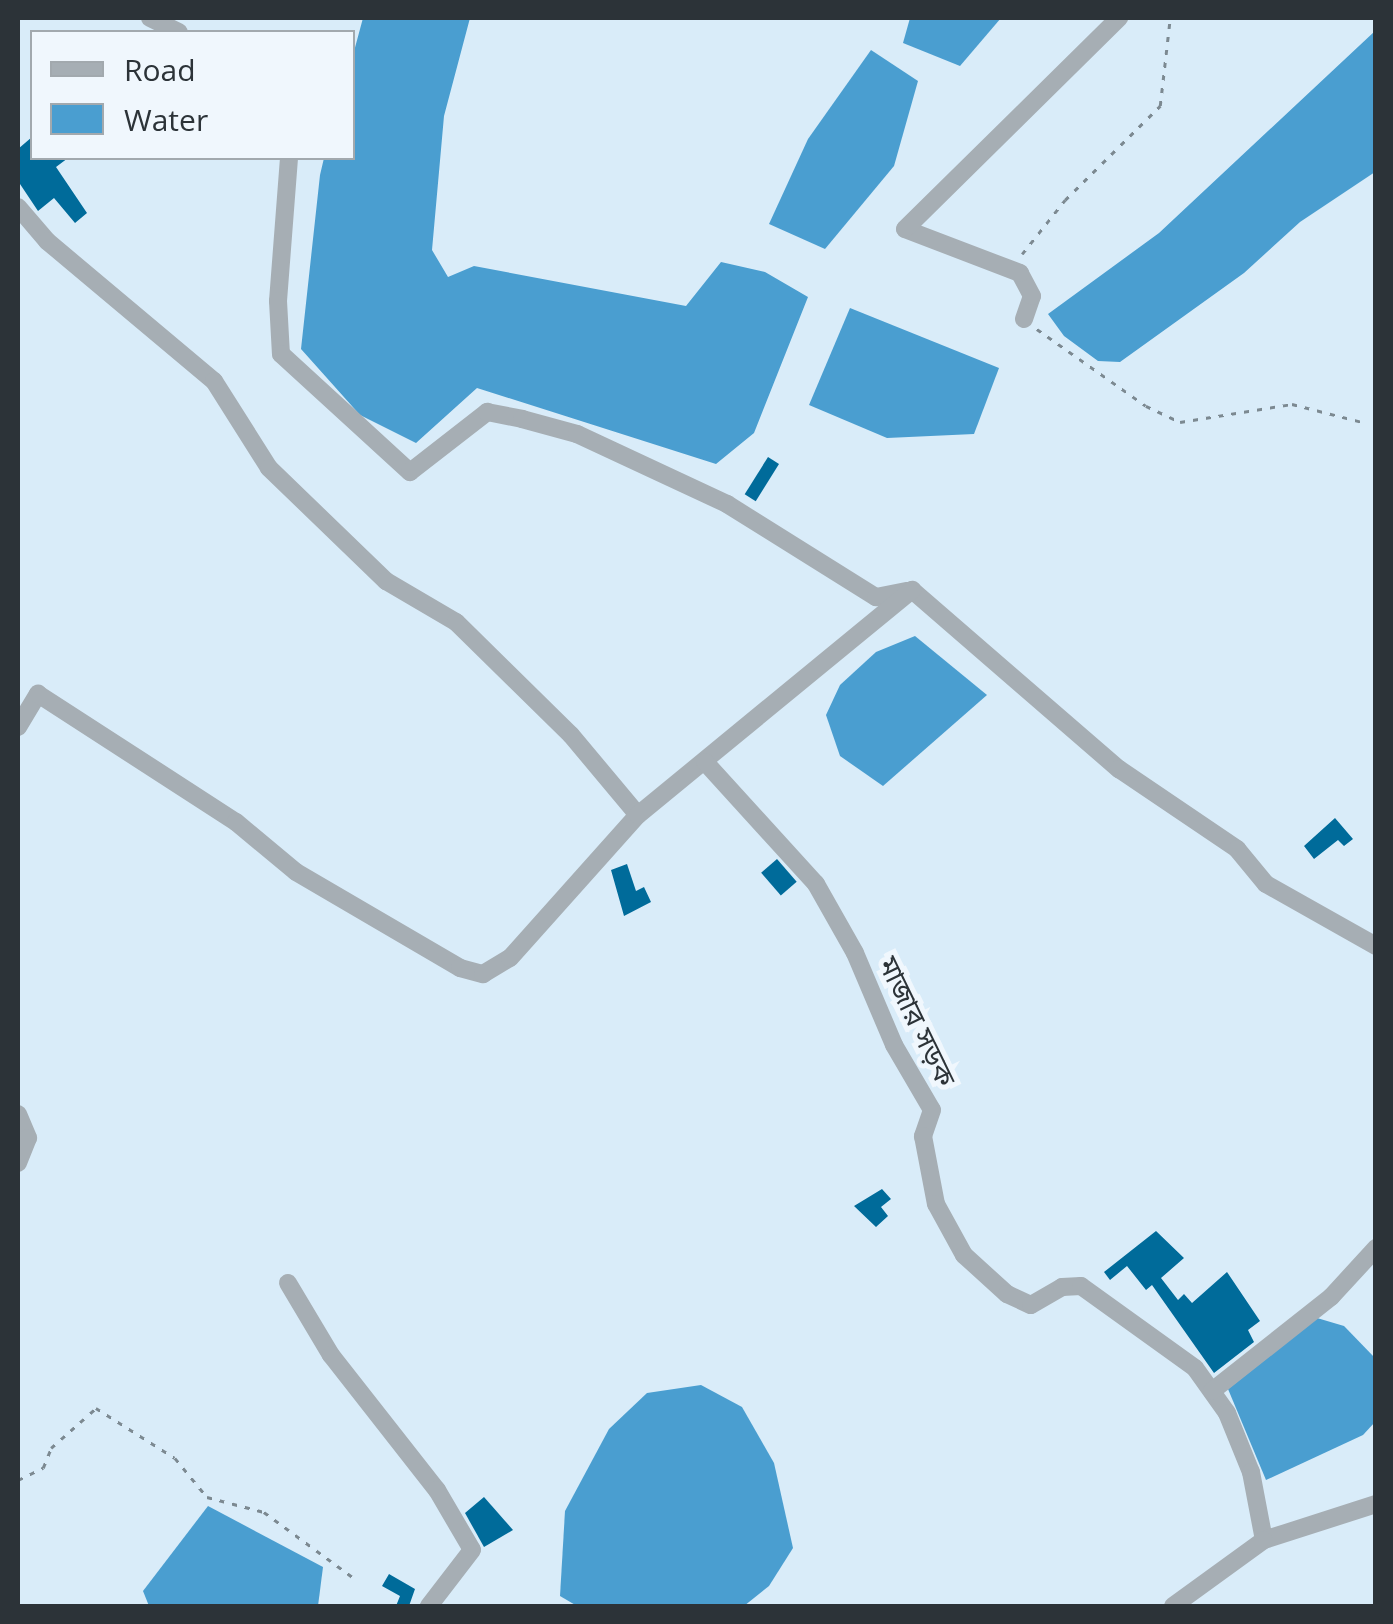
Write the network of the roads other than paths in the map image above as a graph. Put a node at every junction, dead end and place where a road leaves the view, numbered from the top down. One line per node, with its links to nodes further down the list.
1 (150, 18): 3 (street)
2 (1118, 18): 6 (street)
3 (175, 30)
4 (289, 160): 7 (street)
5 (18, 207): 10 (street)
6 (1024, 318)
7 (912, 590): 9 (street); 11 (street)
8 (18, 727): 10 (street)
9 (705, 762): 10 (street); 16 (street, মাজার সড়ক)
10 (638, 815)
11 (1376, 946)
12 (18, 1114): 13 (street)
13 (18, 1163)
14 (1376, 1248): 16 (street)
15 (288, 1282): 19 (street)
16 (1212, 1391): 18 (street, মাজার সড়ক)
17 (1376, 1504): 18 (street)
18 (1264, 1540): 20 (street)
19 (430, 1606)
20 (1173, 1606)

